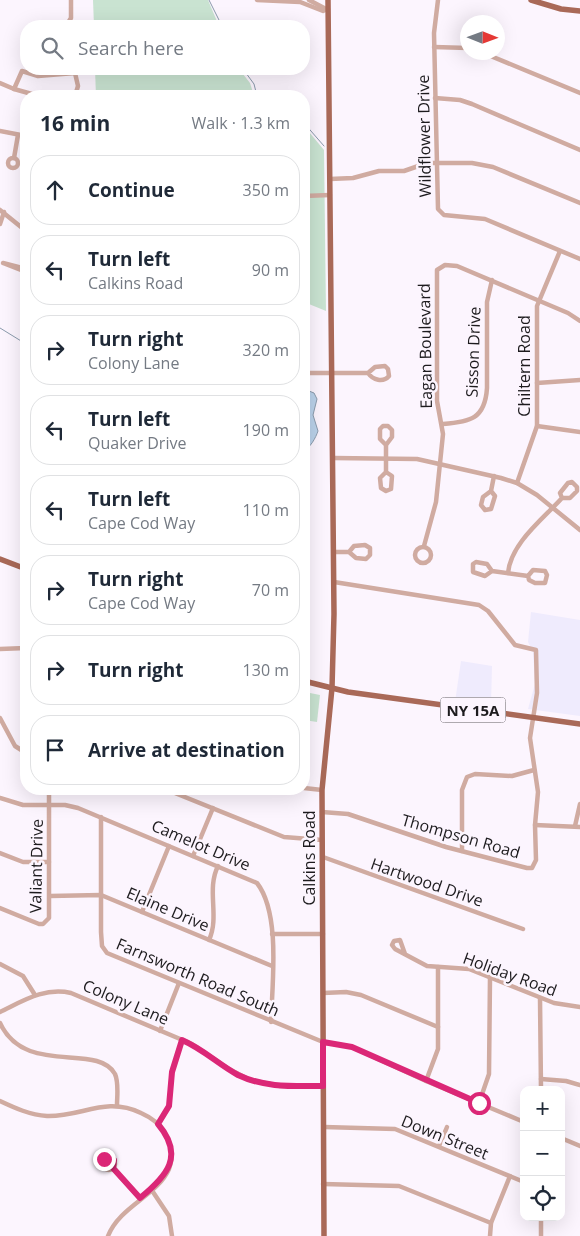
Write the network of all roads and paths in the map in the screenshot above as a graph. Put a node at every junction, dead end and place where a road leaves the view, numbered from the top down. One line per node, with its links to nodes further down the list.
1 (71, 0): 9 (street)
2 (257, 0): 7 (street)
3 (309, 0): 7 (street)
4 (328, 0): 7 (main road, Calkins Road)
5 (438, 0): 10 (street, Wildflower Drive)
6 (531, 0): 8 (main road)
7 (327, 9): 28 (main road, Calkins Road)
8 (580, 10)
9 (70, 20)
10 (434, 47): 11 (street); 22 (street, Wildflower Drive)
11 (460, 48)
12 (500, 60): 21 (street)
13 (20, 75): 18 (street)
14 (35, 75): 15 (street)
15 (50, 75)
16 (75, 75): 19 (street)
17 (0, 83): 18 (street)
18 (14, 89): 20 (street)
19 (77, 90)
20 (20, 91)
21 (580, 93)
22 (435, 98): 25 (street); 27 (street, Wildflower Drive)
23 (0, 131): 24 (street)
24 (18, 135): 26 (street)
25 (580, 150)
26 (14, 158)
27 (438, 163): 28 (street); 31 (street); 35 (street, Wildflower Drive)
28 (330, 179): 29 (main road, Calkins Road)
29 (330, 195): 30 (street); 43 (main road, Calkins Road)
30 (310, 196)
31 (580, 204)
32 (2, 211): 33 (street); 34 (street)
33 (0, 224)
34 (20, 228)
35 (560, 251): 36 (street, Wildflower Drive); 40 (street, Chiltern Road)
36 (580, 259)
37 (2, 263): 38 (street)
38 (20, 269)
39 (492, 280): 40 (street, Eagan Boulevard); 47 (street, Sisson Drive); 47 (street, Eagan Boulevard)
40 (539, 300): 41 (street, Eagan Boulevard); 46 (street, Chiltern Road)
41 (580, 321)
42 (310, 373): 43 (street)
43 (332, 373): 44 (street); 51 (main road, Calkins Road)
44 (368, 373): 44 (street)
45 (580, 380): 46 (street)
46 (537, 383): 48 (street, Chiltern Road)
47 (443, 424): 53 (street, Eagan Boulevard)
48 (537, 426): 49 (street); 56 (street, Chiltern Road)
49 (580, 432)
50 (386, 445): 52 (street)
51 (333, 458): 52 (street); 62 (main road, Calkins Road)
52 (386, 458): 53 (street); 54 (street)
53 (440, 464): 55 (street); 61 (street, Eagan Boulevard)
54 (386, 472)
55 (494, 476): 56 (street); 57 (street)
56 (517, 483): 59 (street)
57 (491, 491)
58 (562, 498): 59 (street)
59 (553, 508): 60 (street); 67 (street)
60 (580, 530)
61 (424, 546)
62 (334, 552): 63 (street); 69 (main road, Calkins Road)
63 (349, 552): 63 (street)
64 (0, 559): 65 (main road)
65 (20, 567)
66 (492, 571): 67 (street)
67 (508, 573): 68 (street)
68 (528, 576)
69 (334, 582): 73 (main road, Calkins Road); 74 (street, Thompson Road)
70 (20, 648): 71 (street)
71 (0, 649)
72 (310, 683): 73 (main road, NY 15A)
73 (332, 688): 74 (main road, NY 15A); 80 (main road, Calkins Road)
74 (532, 717): 76 (main road, NY 15A); 78 (street, Thompson Road)
75 (0, 718): 77 (street)
76 (580, 724)
77 (20, 749)
78 (534, 770): 89 (street, Thompson Road); 93 (street)
79 (310, 789): 80 (street)
80 (322, 790): 87 (main road, Calkins Road)
81 (49, 795): 85 (street, Valiant Drive)
82 (180, 795): 86 (street)
83 (0, 798): 85 (street, Camelot Drive)
84 (580, 804): 90 (street)
85 (50, 805): 88 (street, Camelot Drive); 97 (street, Valiant Drive)
86 (213, 808): 91 (street); 95 (street)
87 (322, 812): 91 (main road, Calkins Road); 93 (street, Thompson Road)
88 (100, 817): 92 (street, Camelot Drive); 99 (street, Farnsworth Road South)
89 (535, 825): 90 (street); 93 (street, Thompson Road)
90 (578, 827)
91 (322, 840): 96 (main road, Calkins Road)
92 (169, 846): 95 (street, Camelot Drive); 102 (street)
93 (462, 851)
94 (0, 853): 97 (street)
95 (193, 856): 98 (street, Camelot Drive)
96 (323, 857): 103 (street, Hartwood Drive); 105 (main road, Calkins Road)
97 (50, 862): 100 (street, Valiant Drive)
98 (218, 866): 104 (street, Camelot Drive); 106 (street)
99 (101, 895): 100 (street, Elaine Drive); 102 (street, Elaine Drive); 112 (street, Farnsworth Road South)
100 (50, 896): 101 (street, Valiant Drive)
101 (0, 908)
102 (142, 912): 106 (street, Elaine Drive)
103 (523, 929)
104 (272, 934): 105 (street); 109 (street, Camelot Drive)
105 (323, 934): 113 (main road, Calkins Road)
106 (209, 940): 109 (street, Elaine Drive)
107 (405, 954): 110 (street, Holiday Road)
108 (0, 964): 114 (street)
109 (272, 966): 118 (street, Camelot Drive)
110 (438, 967): 111 (street, Holiday Road); 120 (street)
111 (490, 977): 115 (street, Holiday Road); 130 (street)
112 (179, 983): 118 (street, Farnsworth Road South); 121 (street)
113 (323, 992): 120 (street); 123 (main road, Calkins Road)
114 (35, 995): 117 (street, Colony Lane); 121 (street, Colony Lane)
115 (540, 998): 116 (street, Holiday Road); 124 (street)
116 (580, 1006)
117 (0, 1012)
118 (271, 1022): 123 (street, Farnsworth Road South)
119 (0, 1023): 131 (street)
120 (438, 1027): 125 (street)
121 (160, 1031): 122 (street, Colony Lane)
122 (182, 1040): 126 (street, Colony Lane); 133 (street)
123 (323, 1042): 125 (street, Farnsworth Road South); 126 (main road, Calkins Road)
124 (541, 1079): 127 (street); 128 (street)
125 (426, 1081): 130 (street, Farnsworth Road South)
126 (323, 1086): 134 (main road, Calkins Road)
127 (541, 1086)
128 (580, 1086)
129 (0, 1101): 131 (street)
130 (479, 1103): 132 (street, Farnsworth Road South)
131 (116, 1105): 133 (street)
132 (520, 1120)
133 (158, 1124): 143 (street)
134 (324, 1127): 137 (street, Down Street); 142 (main road, Calkins Road)
135 (447, 1127): 137 (street)
136 (565, 1140): 138 (street)
137 (439, 1146): 140 (street, Down Street)
138 (580, 1146)
139 (113, 1168): 144 (street)
140 (510, 1176): 141 (street, Down Street); 146 (street)
141 (520, 1180)
142 (324, 1184): 146 (street); 149 (main road, Calkins Road)
143 (151, 1189): 144 (street); 148 (street)
144 (140, 1198): 147 (street)
145 (541, 1221): 151 (street)
146 (490, 1223): 150 (street)
147 (108, 1236)
148 (172, 1236)
149 (324, 1236)
150 (490, 1236)
151 (541, 1236)

